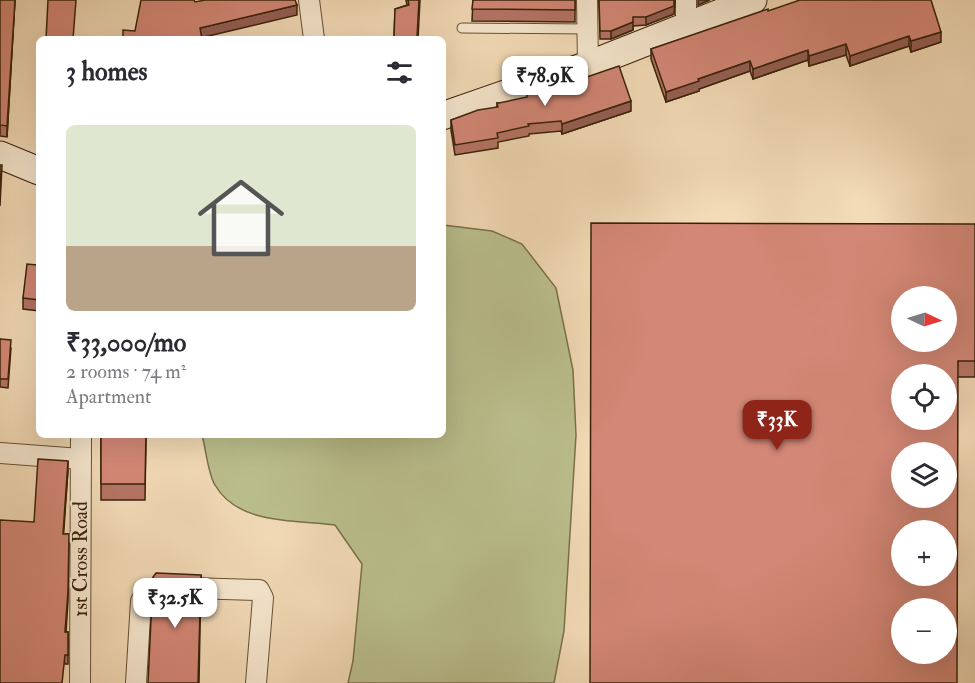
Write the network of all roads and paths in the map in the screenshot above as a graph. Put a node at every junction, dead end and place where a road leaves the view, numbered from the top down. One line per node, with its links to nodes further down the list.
1 (309, 0): 8 (street)
2 (587, 0): 7 (street)
3 (686, 0): 5 (street)
4 (753, 0): 5 (street)
5 (686, 27): 9 (street)
6 (462, 28): 7 (lane)
7 (587, 29): 9 (street)
8 (314, 36)
9 (588, 65): 10 (street)
10 (446, 115)
11 (0, 155): 12 (street)
12 (36, 170)
13 (81, 438): 15 (street, 1st Cross Road)
14 (0, 453): 15 (street)
15 (81, 459): 16 (street, 1st Cross Road)
16 (80, 683)
17 (136, 683): 18 (street)
18 (256, 683)

